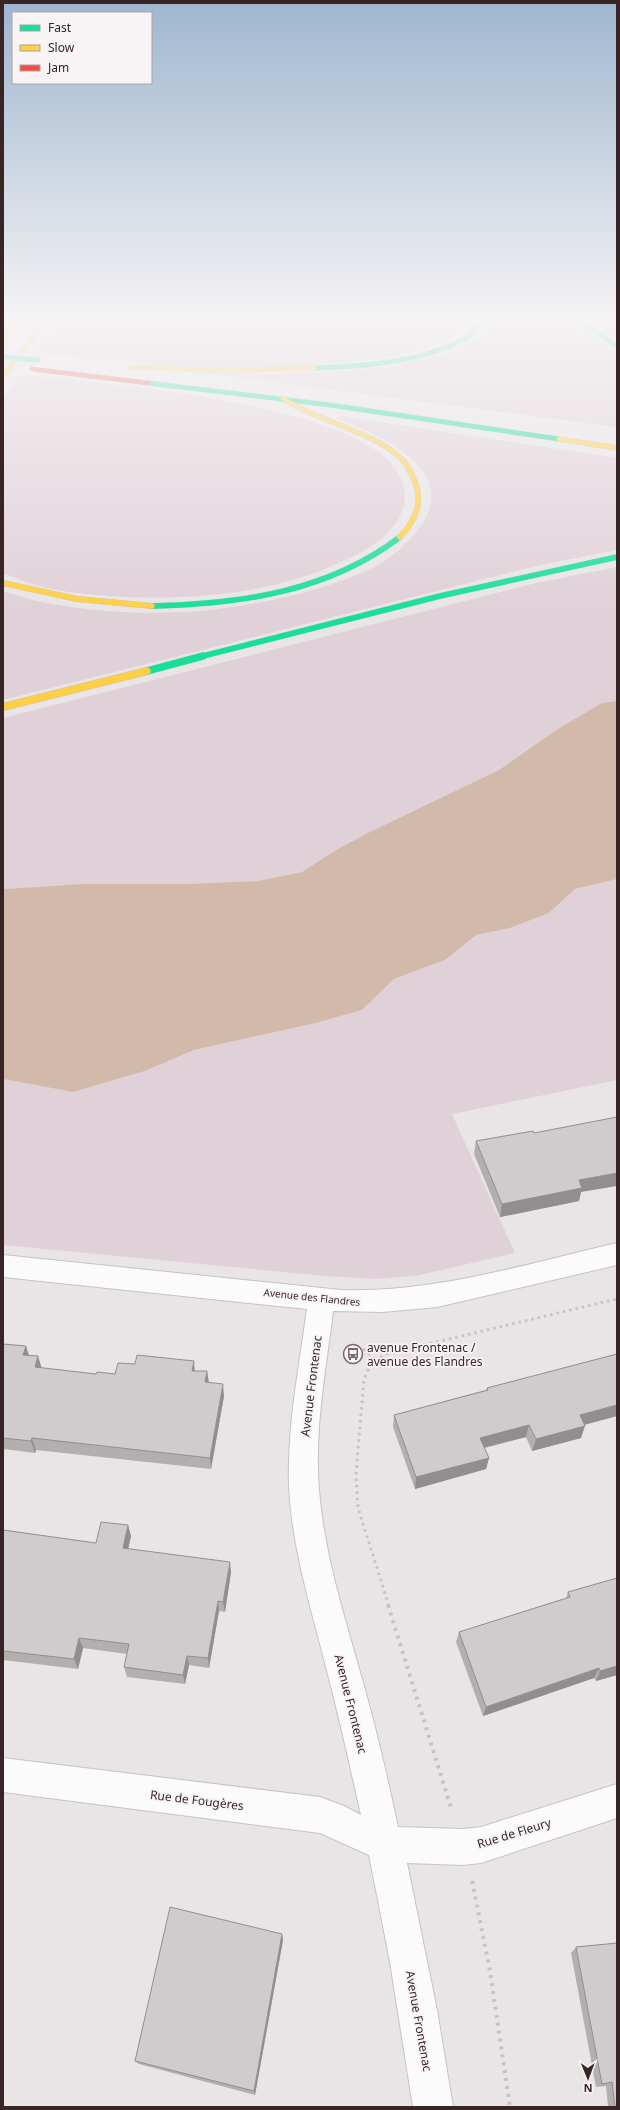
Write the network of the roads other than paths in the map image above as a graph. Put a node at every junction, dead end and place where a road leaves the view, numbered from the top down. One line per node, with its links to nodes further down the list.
1 (312, 414): 5 (highway)
2 (393, 414): 3 (highway)
3 (617, 448)
4 (617, 557): 6 (highway)
5 (3, 583)
6 (3, 707)
7 (617, 1254): 9 (street, Avenue des Flandres)
8 (3, 1266): 9 (street, Avenue des Flandres)
9 (322, 1299): 12 (street, Avenue Frontenac)
10 (3, 1775): 12 (street, Rue de Fougères)
11 (617, 1801): 12 (street, Rue de Fleury)
12 (385, 1844): 13 (street, Avenue Frontenac)
13 (433, 2107)

